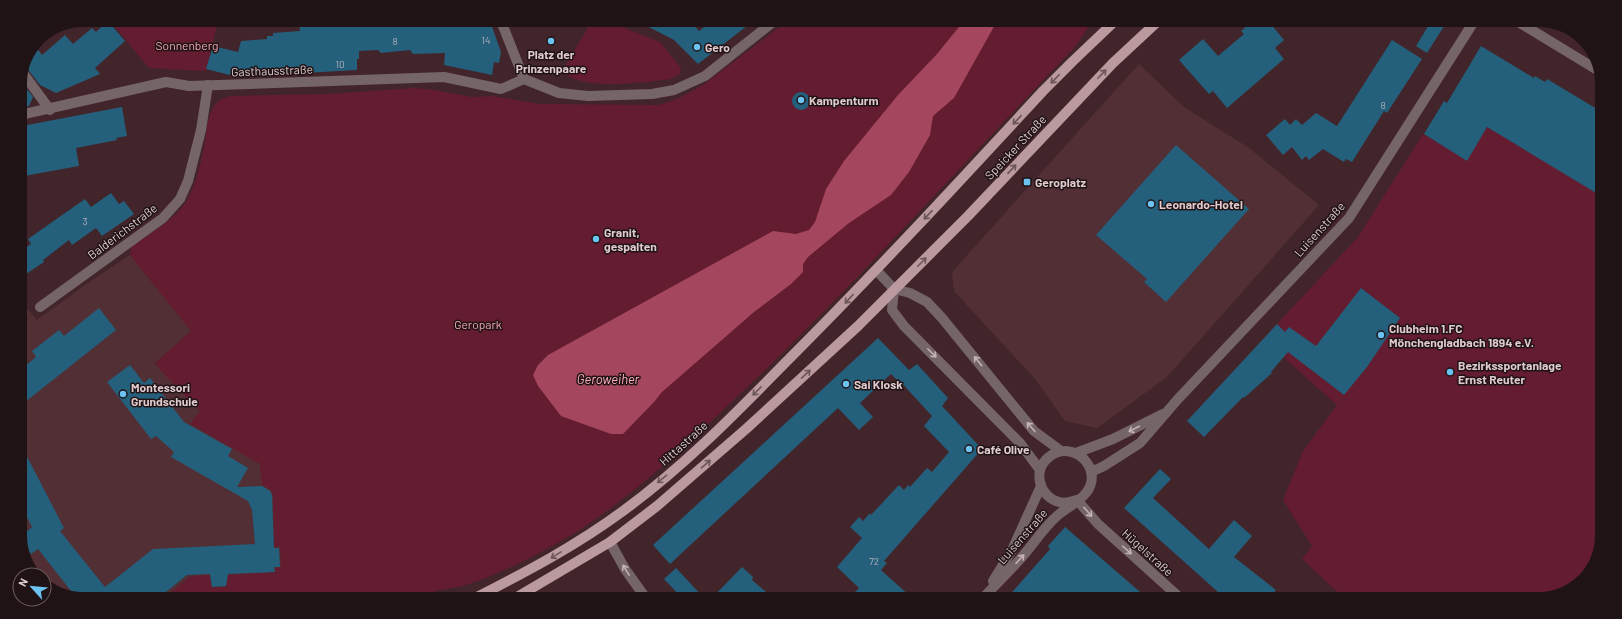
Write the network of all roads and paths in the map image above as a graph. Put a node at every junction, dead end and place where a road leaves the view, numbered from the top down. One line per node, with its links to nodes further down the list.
1 (503, 27): 9 (street)
2 (767, 27): 9 (street)
3 (1109, 27): 13 (main road, Speicker Straße, one-way to 13)
4 (1151, 27): 14 (main road, Speicker Straße, one-way to 4)
5 (1470, 27): 16 (street, Luisenstraße)
6 (1527, 27): 7 (street)
7 (1592, 67)
8 (27, 79): 11 (street)
9 (524, 79): 10 (street, Gasthausstraße)
10 (208, 86): 11 (street, Gasthausstraße); 15 (street, Balderichstraße)
11 (50, 110): 12 (street, Gasthausstraße)
12 (27, 115)
13 (876, 270): 14 (street); 24 (main road, Hittastraße, one-way to 24)
14 (894, 289): 17 (street, one-way to 14); 19 (street, one-way to 19); 23 (main road, one-way to 14)
15 (40, 307)
16 (1168, 411): 18 (street, Luisenstraße, one-way to 18); 20 (street, Luisenstraße)
17 (1061, 451): 18 (street); 19 (street)
18 (1076, 453): 20 (street)
19 (1040, 470): 21 (street)
20 (1091, 472): 22 (street)
21 (1041, 486): 22 (street); 27 (street, Luisenstraße)
22 (1077, 500): 28 (street, Luisenstraße, one-way to 22); 29 (street, Hügelstraße, one-way to 29)
23 (610, 542): 25 (main road); 26 (street, one-way to 23)
24 (486, 592)
25 (525, 592)
26 (641, 592)
27 (987, 592)
28 (989, 592)
29 (1173, 592)

